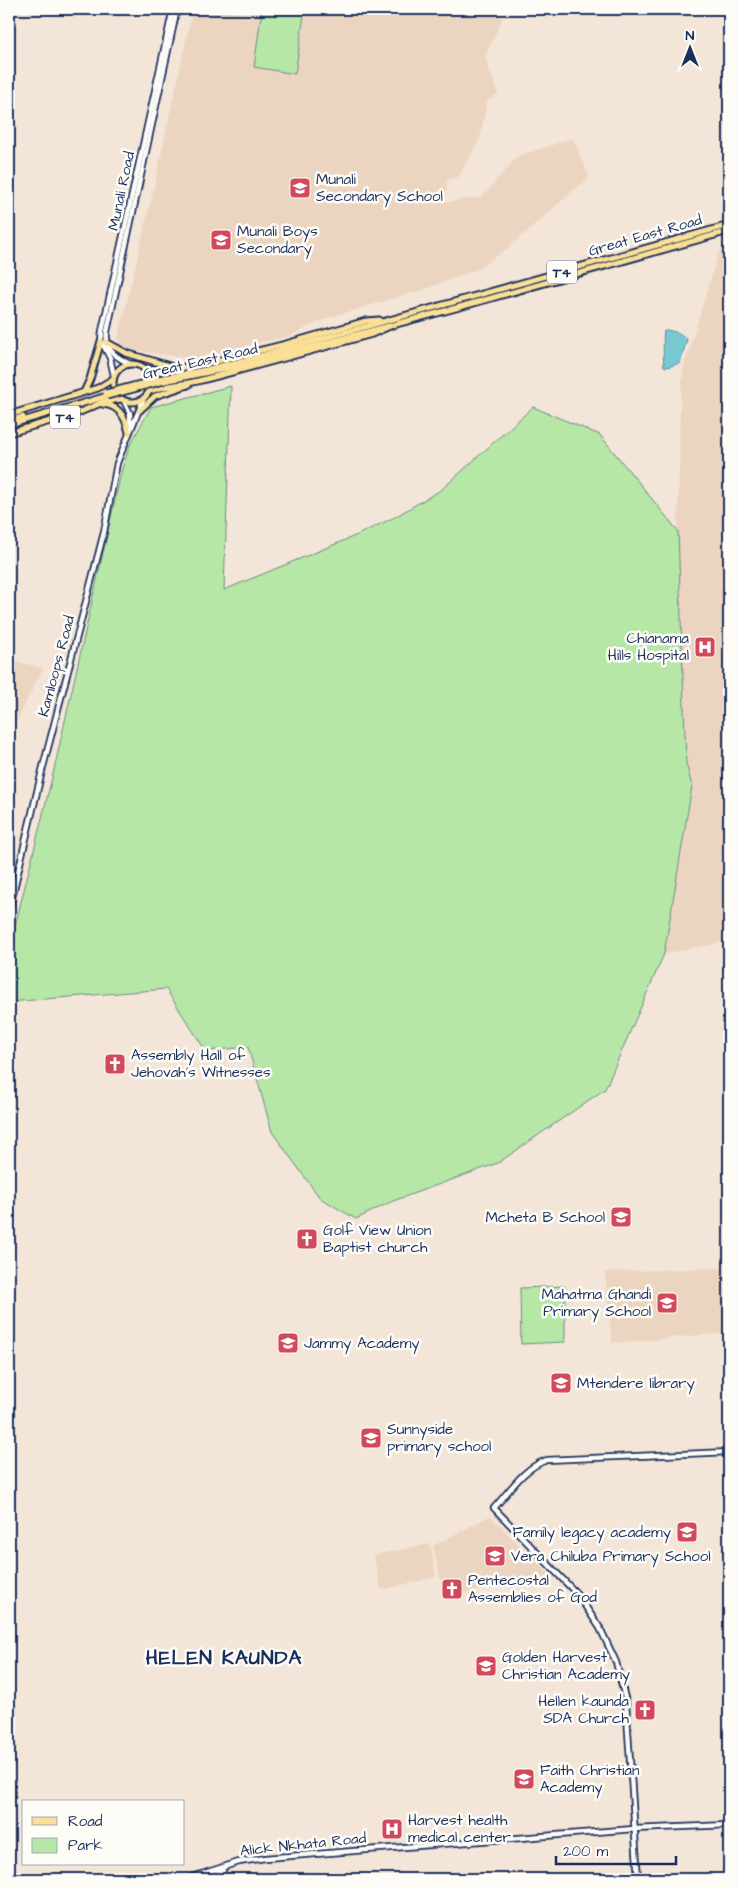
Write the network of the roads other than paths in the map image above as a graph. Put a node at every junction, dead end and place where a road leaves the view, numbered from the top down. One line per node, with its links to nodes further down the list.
1 (173, 9): 6 (main road, Munali Road)
2 (177, 9): 6 (main road, Munali Road)
3 (729, 224): 5 (main road, Great East Road / T4)
4 (729, 231): 5 (main road, Great East Road / T4)
5 (395, 321): 9 (main road, Great East Road / T4); 11 (main road, Great East Road / T4); 14 (main road, Great East Road / T4, bridge)
6 (103, 341): 7 (main road); 9 (main road); 10 (main road); 13 (main road)
7 (130, 364): 8 (main road); 10 (main road)
8 (144, 368): 9 (main road, Great East Road / T4); 12 (main road)
9 (176, 369)
10 (114, 378): 13 (main road, T4); 16 (main road)
11 (195, 382): 12 (main road, Great East Road / T4); 18 (main road)
12 (150, 391): 15 (main road)
13 (84, 392): 19 (main road, T4)
14 (106, 394): 20 (main road, Great East Road / T4); 21 (main road, Great East Road / T4)
15 (144, 398): 16 (main road); 18 (main road, Kamloops Road)
16 (122, 400): 17 (main road, T4); 22 (main road, Kamloops Road)
17 (95, 405): 22 (main road); 23 (main road, T4)
18 (139, 411): 22 (main road, Kamloops Road)
19 (9, 415)
20 (9, 421)
21 (9, 425)
22 (130, 431): 24 (main road, Kamloops Road)
23 (9, 432)
24 (9, 910)
25 (729, 1452): 27 (main road)
26 (729, 1826): 27 (main road, Alick Nkhata Road)
27 (634, 1829): 28 (main road, Alick Nkhata Road); 32 (main road)
28 (220, 1868): 29 (main road, Alick Nkhata Road); 30 (main road); 31 (main road)
29 (186, 1879)
30 (221, 1879)
31 (225, 1879)
32 (638, 1879)

